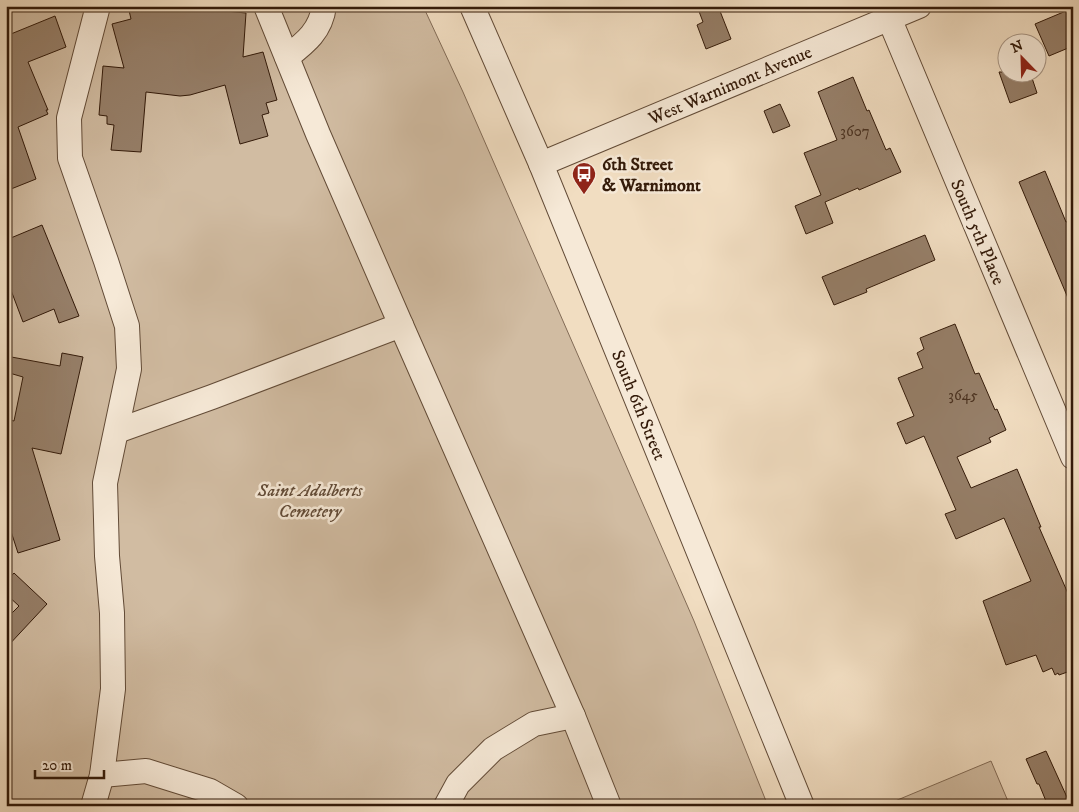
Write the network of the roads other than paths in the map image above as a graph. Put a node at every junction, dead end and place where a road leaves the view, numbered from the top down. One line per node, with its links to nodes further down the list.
1 (98, 6): 10 (street)
2 (266, 6): 7 (street)
3 (324, 6): 7 (street)
4 (472, 6): 8 (street, South 6th Street)
5 (919, 6): 6 (street, West Warnimont Avenue)
6 (887, 12): 8 (street, West Warnimont Avenue); 11 (street, South 5th Place)
7 (286, 57): 9 (street)
8 (540, 164): 18 (street, South 6th Street)
9 (401, 325): 10 (street); 12 (street)
10 (117, 431): 13 (street)
11 (1073, 457)
12 (573, 716): 16 (street); 17 (street)
13 (102, 775): 14 (street); 15 (street)
14 (93, 806)
15 (236, 806)
16 (446, 806)
17 (610, 806)
18 (802, 806)

